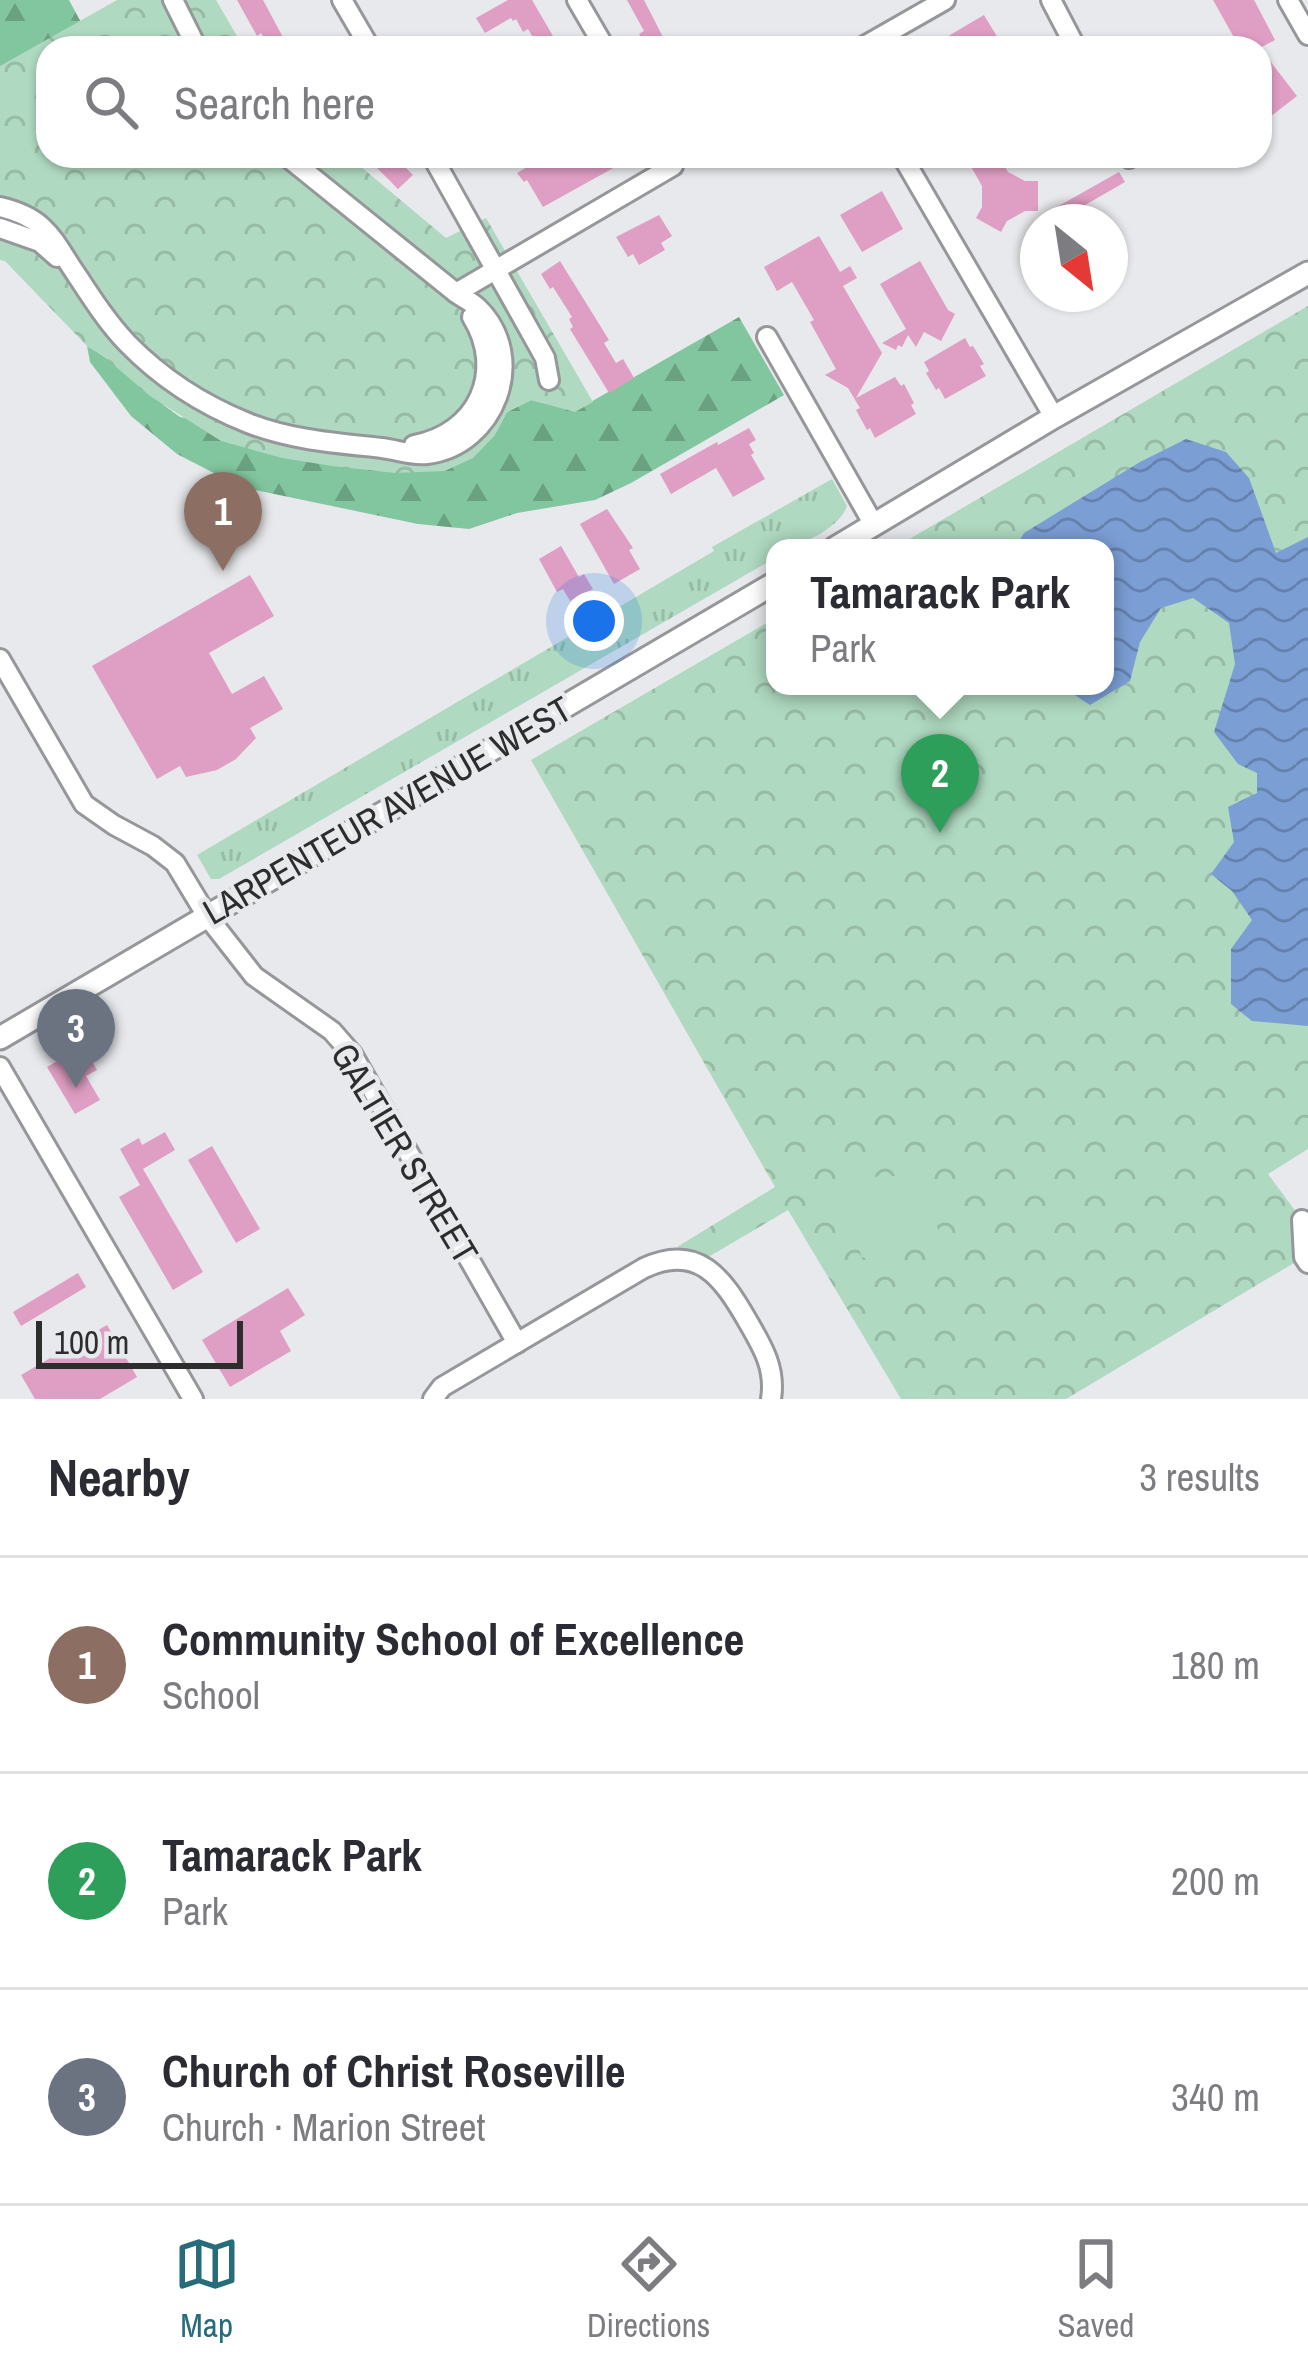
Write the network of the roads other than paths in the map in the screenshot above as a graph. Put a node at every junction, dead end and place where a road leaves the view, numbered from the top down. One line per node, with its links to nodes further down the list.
1 (172, 0): 8 (street)
2 (342, 0): 9 (street)
3 (577, 0): 10 (street)
4 (945, 0): 11 (street)
5 (1051, 0): 12 (street)
6 (1288, 0): 7 (street)
7 (1308, 35)
8 (191, 36)
9 (363, 36)
10 (598, 36)
11 (882, 36)
12 (1070, 36)
13 (301, 168): 22 (street)
14 (439, 168): 19 (street)
15 (659, 168): 19 (street)
16 (909, 168): 25 (street)
17 (0, 207): 20 (street)
18 (0, 228): 20 (street)
19 (496, 267): 22 (street); 24 (street)
20 (74, 272): 22 (street)
21 (1308, 273): 25 (main road)
22 (456, 293)
23 (767, 338): 26 (street)
24 (549, 380)
25 (1054, 417): 26 (main road)
26 (874, 525): 27 (main road)
27 (850, 539)
28 (766, 588): 30 (main road, LARPENTEUR AVENUE WEST)
29 (0, 658): 30 (street, GALTIER STREET)
30 (207, 916): 31 (main road, LARPENTEUR AVENUE WEST); 35 (street, GALTIER STREET)
31 (0, 1038)
32 (0, 1067): 36 (street)
33 (1302, 1220): 34 (street)
34 (1308, 1264)
35 (517, 1343): 37 (street); 38 (street)
36 (193, 1399)
37 (433, 1399)
38 (771, 1399)

